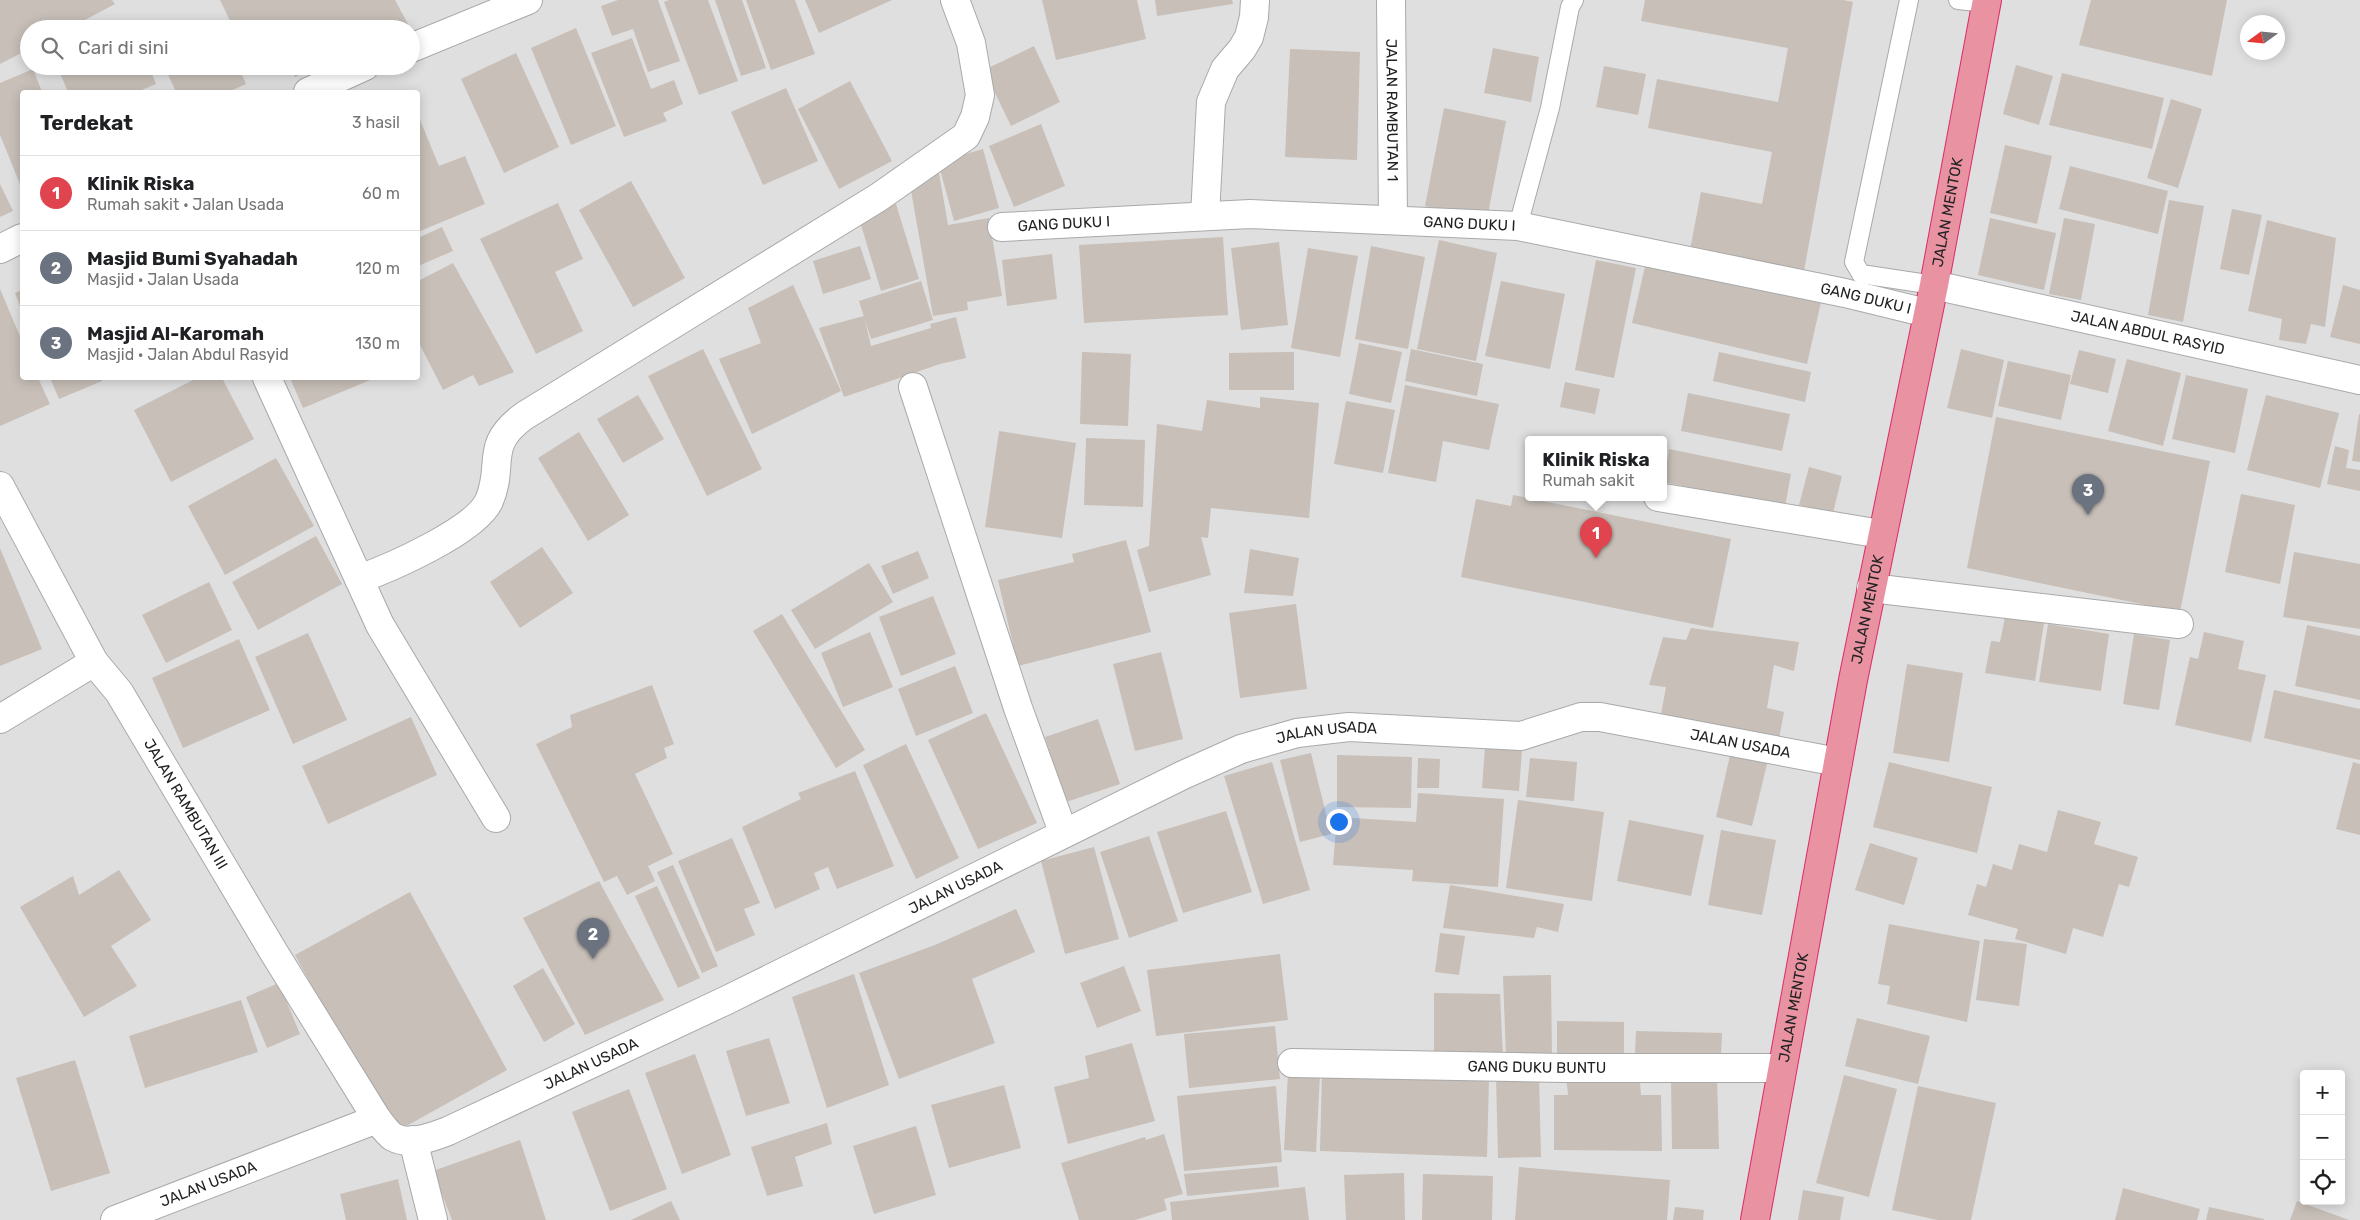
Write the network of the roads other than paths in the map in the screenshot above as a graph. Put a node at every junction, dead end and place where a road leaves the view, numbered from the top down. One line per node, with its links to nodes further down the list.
1 (528, 0): 9 (street)
2 (955, 0): 26 (street)
3 (1256, 0): 12 (street)
4 (1391, 0): 13 (street, JALAN RAMBUTAN 1)
5 (1574, 0): 14 (lane)
6 (1909, 0): 18 (lane)
7 (1958, 0): 8 (lane)
8 (1987, 1): 18 (highway, JALAN MENTOK)
9 (420, 44)
10 (345, 75): 11 (street)
11 (312, 90)
12 (1205, 216): 13 (street, GANG DUKU I); 15 (street, GANG DUKU I)
13 (1392, 220): 14 (street, GANG DUKU I)
14 (1518, 226): 19 (street, GANG DUKU I)
15 (1002, 227)
16 (20, 239): 17 (street)
17 (0, 250)
18 (1934, 285): 19 (highway, JALAN MENTOK); 21 (street, JALAN ABDUL RASYID)
19 (1927, 313): 25 (highway, JALAN MENTOK)
20 (267, 380): 26 (street)
21 (2360, 380)
22 (913, 387): 33 (street)
23 (0, 486): 29 (street, JALAN RAMBUTAN III)
24 (1667, 498): 25 (street)
25 (1881, 534): 27 (highway, JALAN MENTOK)
26 (359, 579): 32 (street)
27 (1871, 588): 28 (street); 31 (highway, JALAN MENTOK)
28 (2179, 624)
29 (94, 662): 30 (street); 36 (street, JALAN RAMBUTAN III)
30 (0, 719)
31 (1838, 762): 33 (street, JALAN USADA); 35 (highway, JALAN MENTOK)
32 (496, 818)
33 (1063, 832): 37 (street, JALAN USADA)
34 (1292, 1063): 35 (street, GANG DUKU BUNTU)
35 (1781, 1068): 40 (highway, JALAN MENTOK)
36 (377, 1119): 37 (street); 38 (street, JALAN USADA)
37 (412, 1140): 39 (street)
38 (115, 1220)
39 (433, 1220)
40 (1755, 1220)

